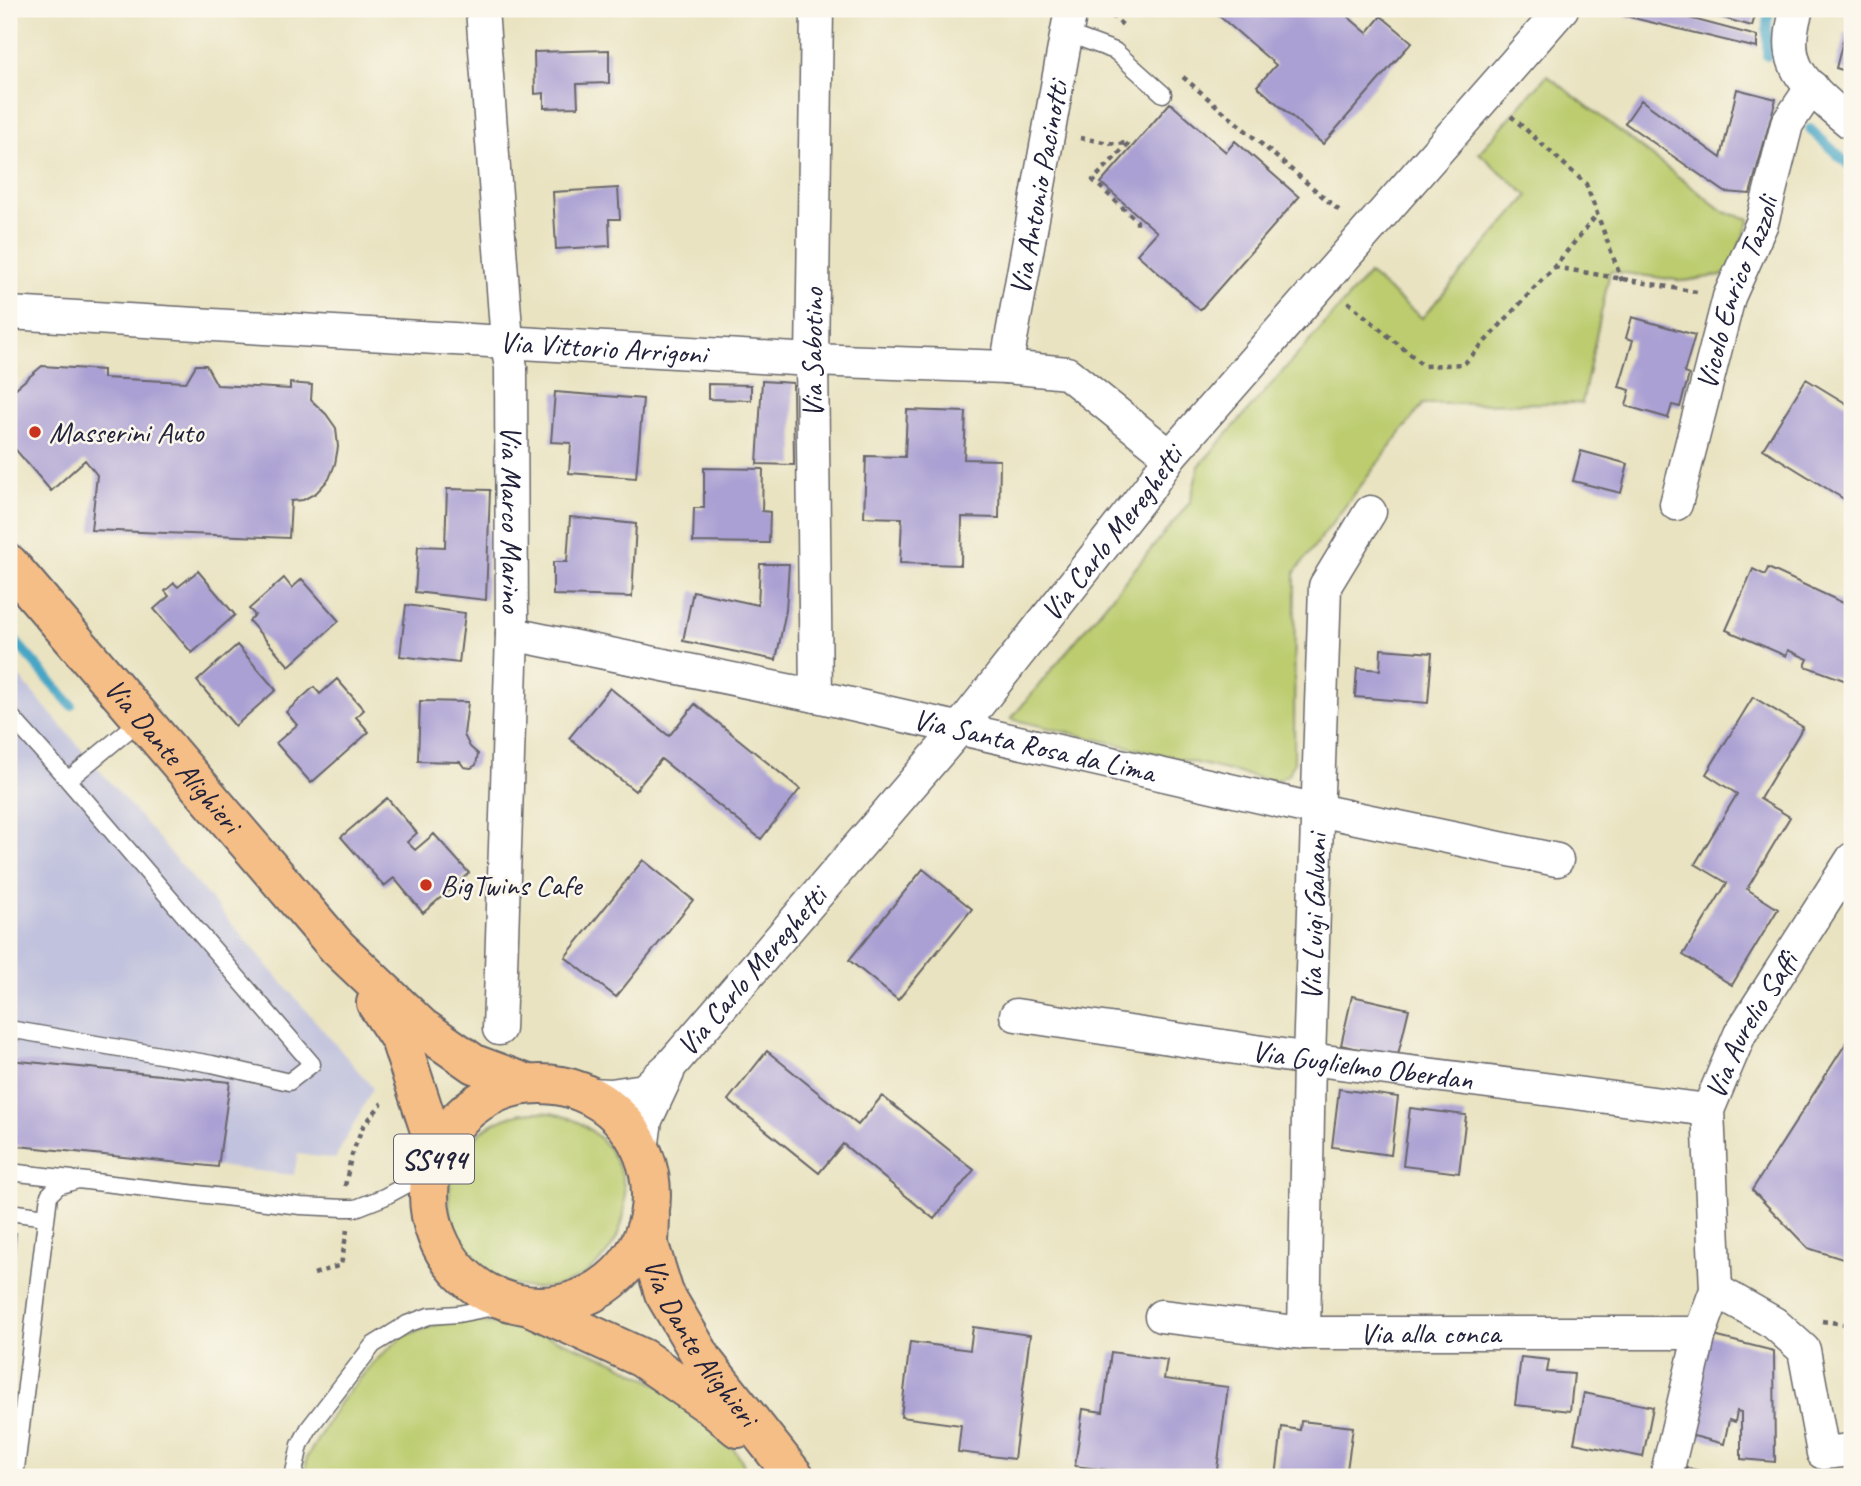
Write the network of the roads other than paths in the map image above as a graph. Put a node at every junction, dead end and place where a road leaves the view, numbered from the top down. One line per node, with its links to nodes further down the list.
1 (482, 9): 10 (street, Via Marco Marino)
2 (817, 9): 11 (street, Via Sabotino)
3 (1797, 9): 6 (street)
4 (1556, 10): 13 (street, Via Carlo Mereghetti)
5 (1068, 21): 7 (lane); 12 (street, Via Antonio Pacinotti)
6 (1812, 87): 8 (street); 14 (street, Vicolo Enrico Tazzoli)
7 (1163, 94)
8 (1852, 124)
9 (9, 313): 10 (street, Via Vittorio Arrigoni)
10 (507, 342): 11 (street, Via Vittorio Arrigoni); 17 (street, Via Marco Marino)
11 (812, 360): 12 (street, Via Vittorio Arrigoni); 18 (street, Via Sabotino)
12 (1006, 367): 13 (street, Via Vittorio Arrigoni)
13 (1170, 456): 21 (street, Via Carlo Mereghetti)
14 (1676, 505)
15 (1370, 512): 23 (street, Via Luigi Galvani)
16 (9, 564): 20 (main road, Via Dante Alighieri)
17 (512, 634): 18 (street, Via Santa Rosa da Lima); 29 (street, Via Marco Marino)
18 (816, 696): 21 (street, Via Santa Rosa da Lima)
19 (9, 714): 22 (lane)
20 (142, 719): 22 (lane); 26 (main road, Via Dante Alighieri)
21 (958, 729): 23 (street, Via Santa Rosa da Lima); 31 (street, Via Carlo Mereghetti)
22 (68, 780): 28 (lane)
23 (1318, 810): 25 (street, Via Santa Rosa da Lima); 30 (street, Via Luigi Galvani)
24 (1852, 859): 34 (street, Via Aurelio Saffi)
25 (1557, 860)
26 (337, 947): 32 (main road, SS494); 36 (main road, SS494)
27 (1016, 1015): 30 (street, Via Guglielmo Oberdan)
28 (9, 1029)
29 (499, 1029)
30 (1309, 1059): 34 (street, Via Guglielmo Oberdan); 45 (street, Via Luigi Galvani)
31 (672, 1065): 33 (street, Via Carlo Mereghetti); 35 (street, Via Carlo Mereghetti)
32 (528, 1084): 33 (main road, Via Dante Alighieri / SS494); 36 (main road, Via Dante Alighieri / SS494)
33 (588, 1094): 35 (main road, Via Dante Alighieri / SS494)
34 (1709, 1110): 42 (street, Via Aurelio Saffi)
35 (642, 1150): 39 (main road, Via Dante Alighieri / SS494)
36 (433, 1162): 38 (lane); 43 (main road, Via Dante Alighieri / SS494)
37 (9, 1172): 38 (lane)
38 (78, 1180): 41 (lane)
39 (651, 1202): 43 (main road, Via Dante Alighieri / SS494); 48 (main road, Via Dante Alighieri / SS494)
40 (9, 1212): 41 (lane)
41 (46, 1217): 49 (lane)
42 (1716, 1290): 46 (street, Via Aurelio Saffi); 47 (street)
43 (519, 1305): 48 (main road, Via Dante Alighieri / SS494); 50 (lane)
44 (1161, 1316): 45 (street, Via alla conca)
45 (1304, 1333): 46 (street, Via alla conca)
46 (1700, 1333): 51 (street, Via Aurelio Saffi)
47 (1852, 1450)
48 (792, 1473)
49 (15, 1477)
50 (293, 1477)
51 (1666, 1477)

